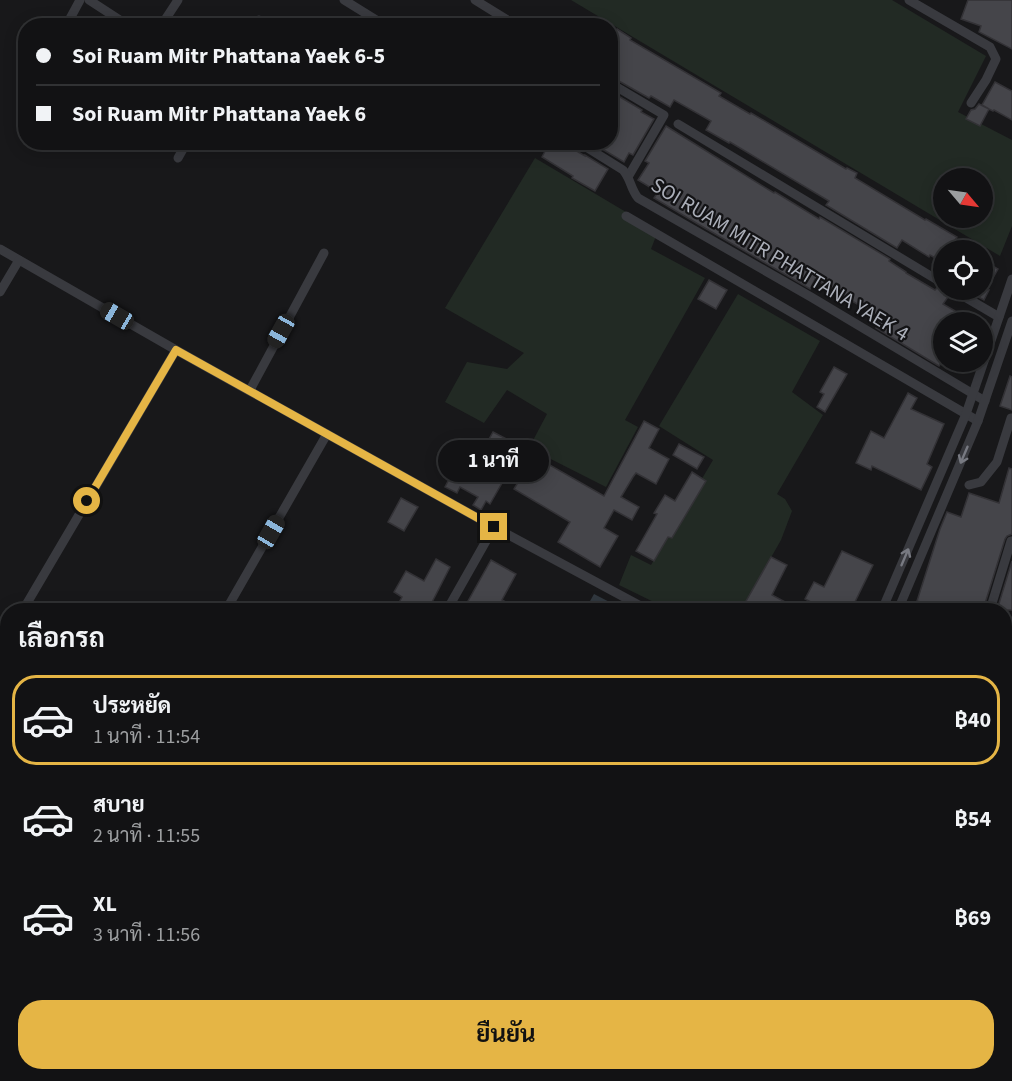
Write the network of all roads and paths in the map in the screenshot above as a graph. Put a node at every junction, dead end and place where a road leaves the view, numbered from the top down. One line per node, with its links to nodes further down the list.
1 (80, 0): 7 (street)
2 (89, 0): 8 (street)
3 (178, 0): 9 (street)
4 (344, 0): 10 (street)
5 (476, 0): 11 (street)
6 (909, 0): 13 (street)
7 (70, 18)
8 (117, 18)
9 (166, 18)
10 (373, 18)
11 (504, 18)
12 (618, 87): 18 (street)
13 (971, 103)
14 (678, 124): 23 (street)
15 (182, 150): 17 (street)
16 (591, 150): 18 (street, SOI RUAM MITR PHATTANA YAEK 4)
17 (178, 158)
18 (628, 177): 31 (street, SOI RUAM MITR PHATTANA YAEK 4)
19 (626, 216): 33 (street)
20 (0, 249): 22 (street)
21 (324, 252): 30 (street)
22 (19, 260): 25 (street); 29 (street)
23 (933, 277)
24 (1012, 279): 27 (street)
25 (0, 292)
26 (971, 300): 27 (street)
27 (999, 316): 31 (street)
28 (1012, 321): 32 (street)
29 (176, 350): 30 (street); 42 (street)
30 (250, 390): 36 (street)
31 (972, 394): 32 (street, SOI RUAM MITR PHATTANA YAEK 4); 33 (street)
32 (985, 401): 35 (street)
33 (966, 414): 35 (street); 46 (street, one-way to 33)
34 (1011, 418): 37 (street)
35 (978, 421): 47 (street, one-way to 47)
36 (327, 434): 40 (street); 43 (street)
37 (1001, 449): 38 (street); 39 (street)
38 (1012, 453)
39 (969, 485)
40 (494, 527): 44 (street); 45 (street)
41 (1011, 541): 48 (street)
42 (27, 603)
43 (230, 603)
44 (451, 603)
45 (635, 603)
46 (885, 603)
47 (903, 603)
48 (992, 603)

